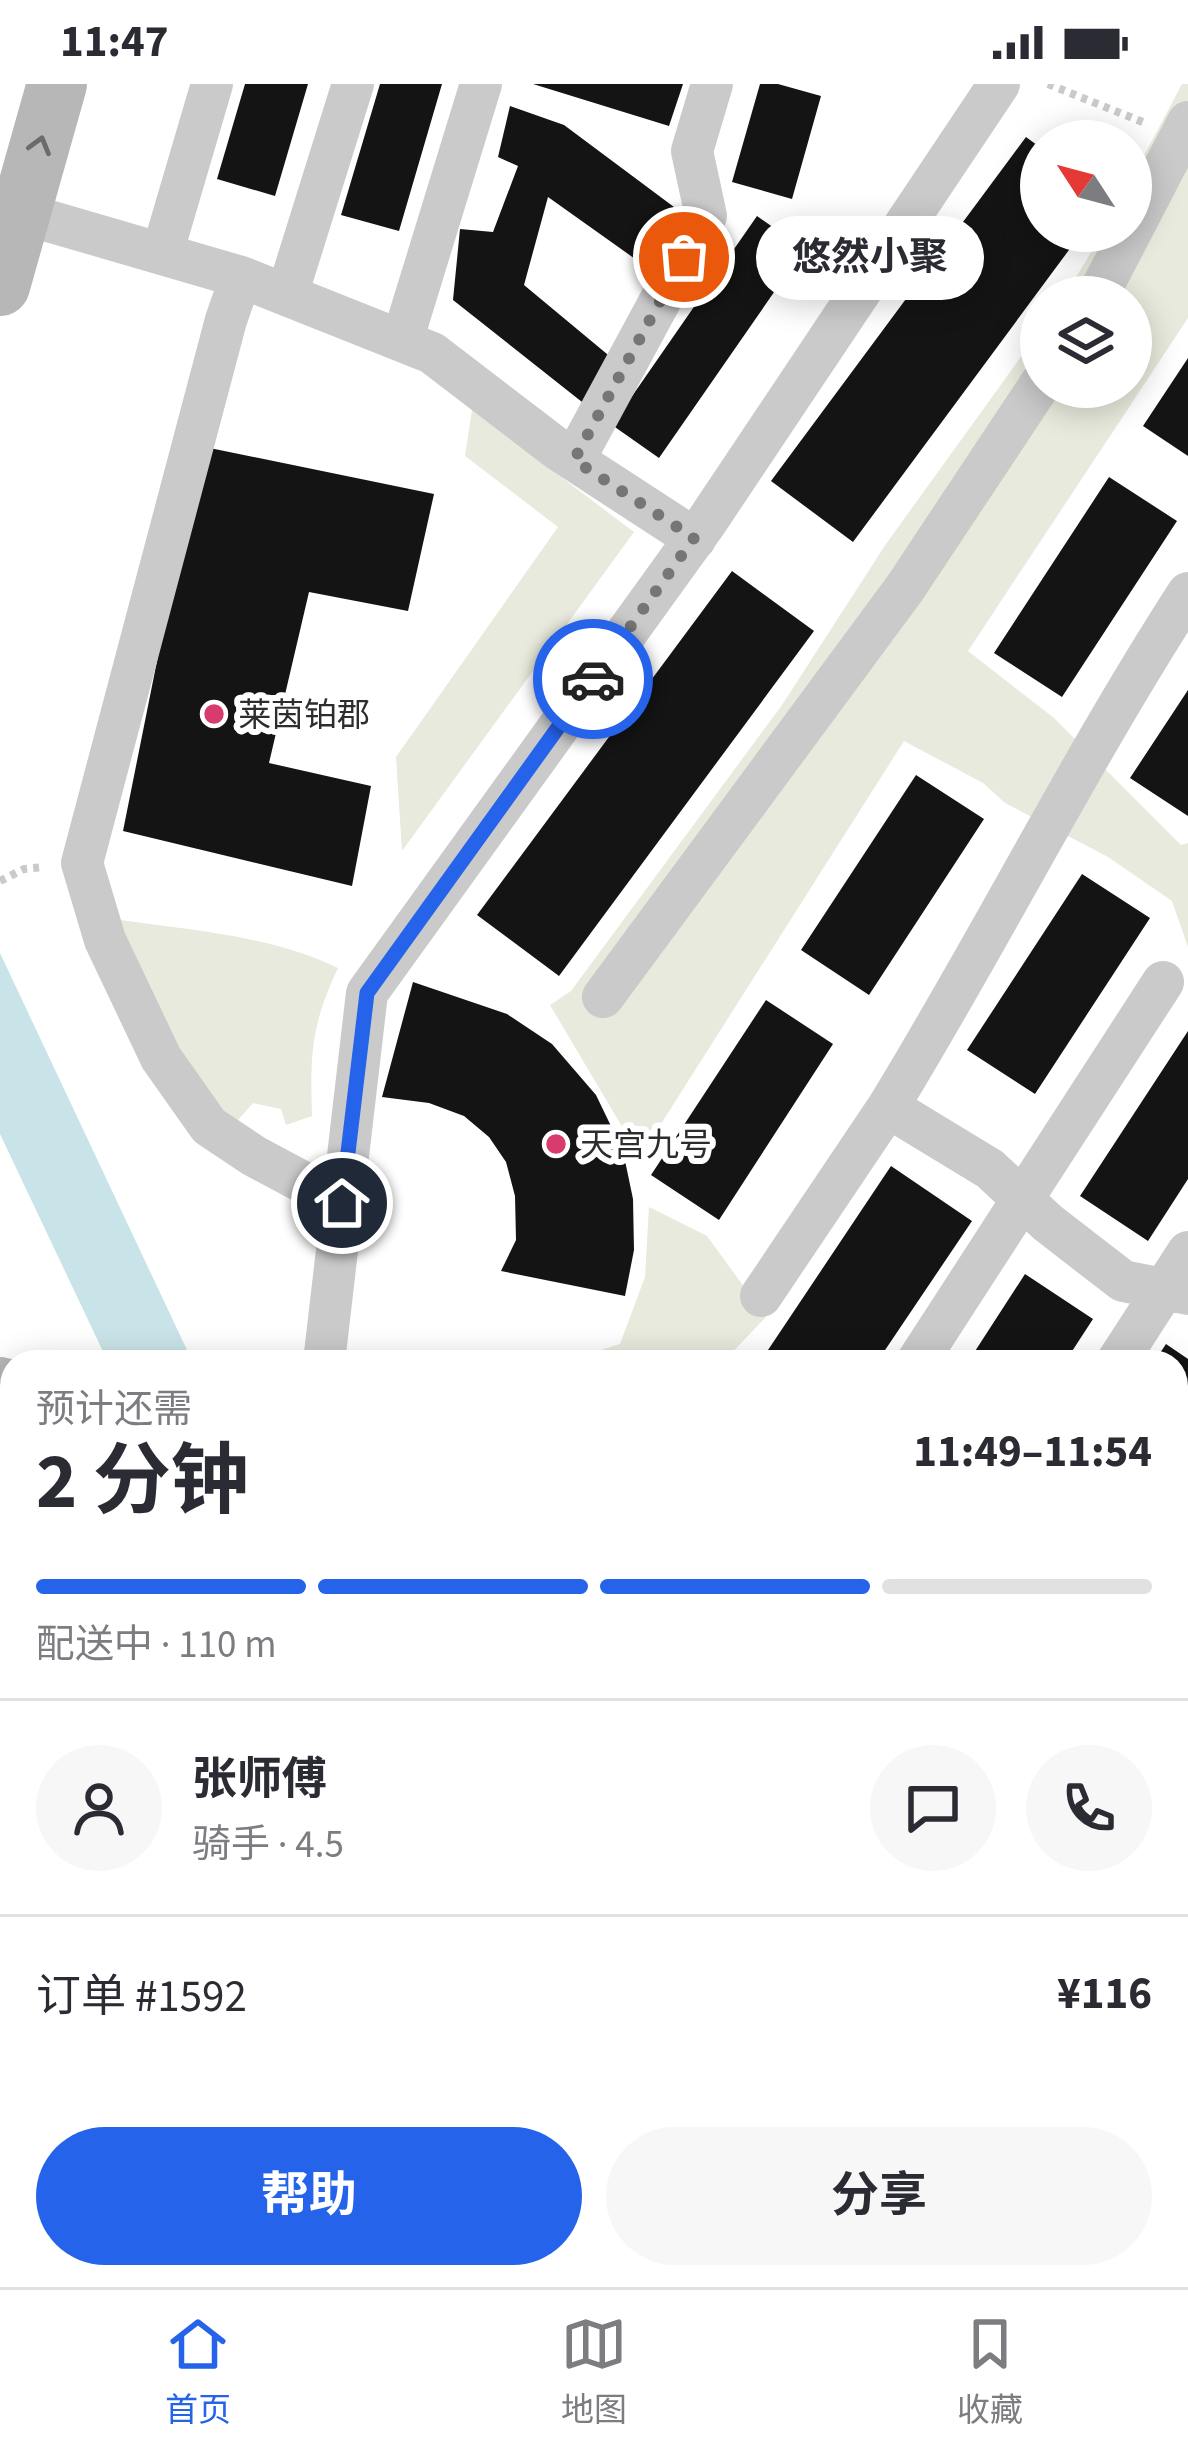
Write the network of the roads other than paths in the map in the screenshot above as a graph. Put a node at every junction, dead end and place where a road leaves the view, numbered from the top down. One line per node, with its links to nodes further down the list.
1 (57, 84): 8 (street, one-way to 1)
2 (212, 84): 9 (street)
3 (353, 84): 13 (street)
4 (481, 84): 14 (street)
5 (712, 84): 16 (street)
6 (999, 84): 17 (street)
7 (1184, 129): 10 (street)
8 (20, 213): 9 (street); 12 (street)
9 (162, 254): 11 (street)
10 (1108, 276)
11 (241, 277): 13 (street); 23 (street)
12 (0, 286)
13 (287, 295): 14 (street)
14 (402, 340): 16 (street)
15 (1024, 408): 20 (street)
16 (574, 460): 17 (street)
17 (694, 538): 23 (street)
18 (1188, 593): 21 (street)
19 (1163, 982): 22 (street)
20 (603, 997)
21 (888, 1107): 22 (street); 26 (street)
22 (1022, 1199): 25 (street); 28 (street)
23 (342, 1203): 27 (street)
24 (1188, 1252): 25 (street)
25 (1176, 1292): 29 (street)
26 (760, 1296)
27 (325, 1350)
28 (925, 1350)
29 (1127, 1350)

